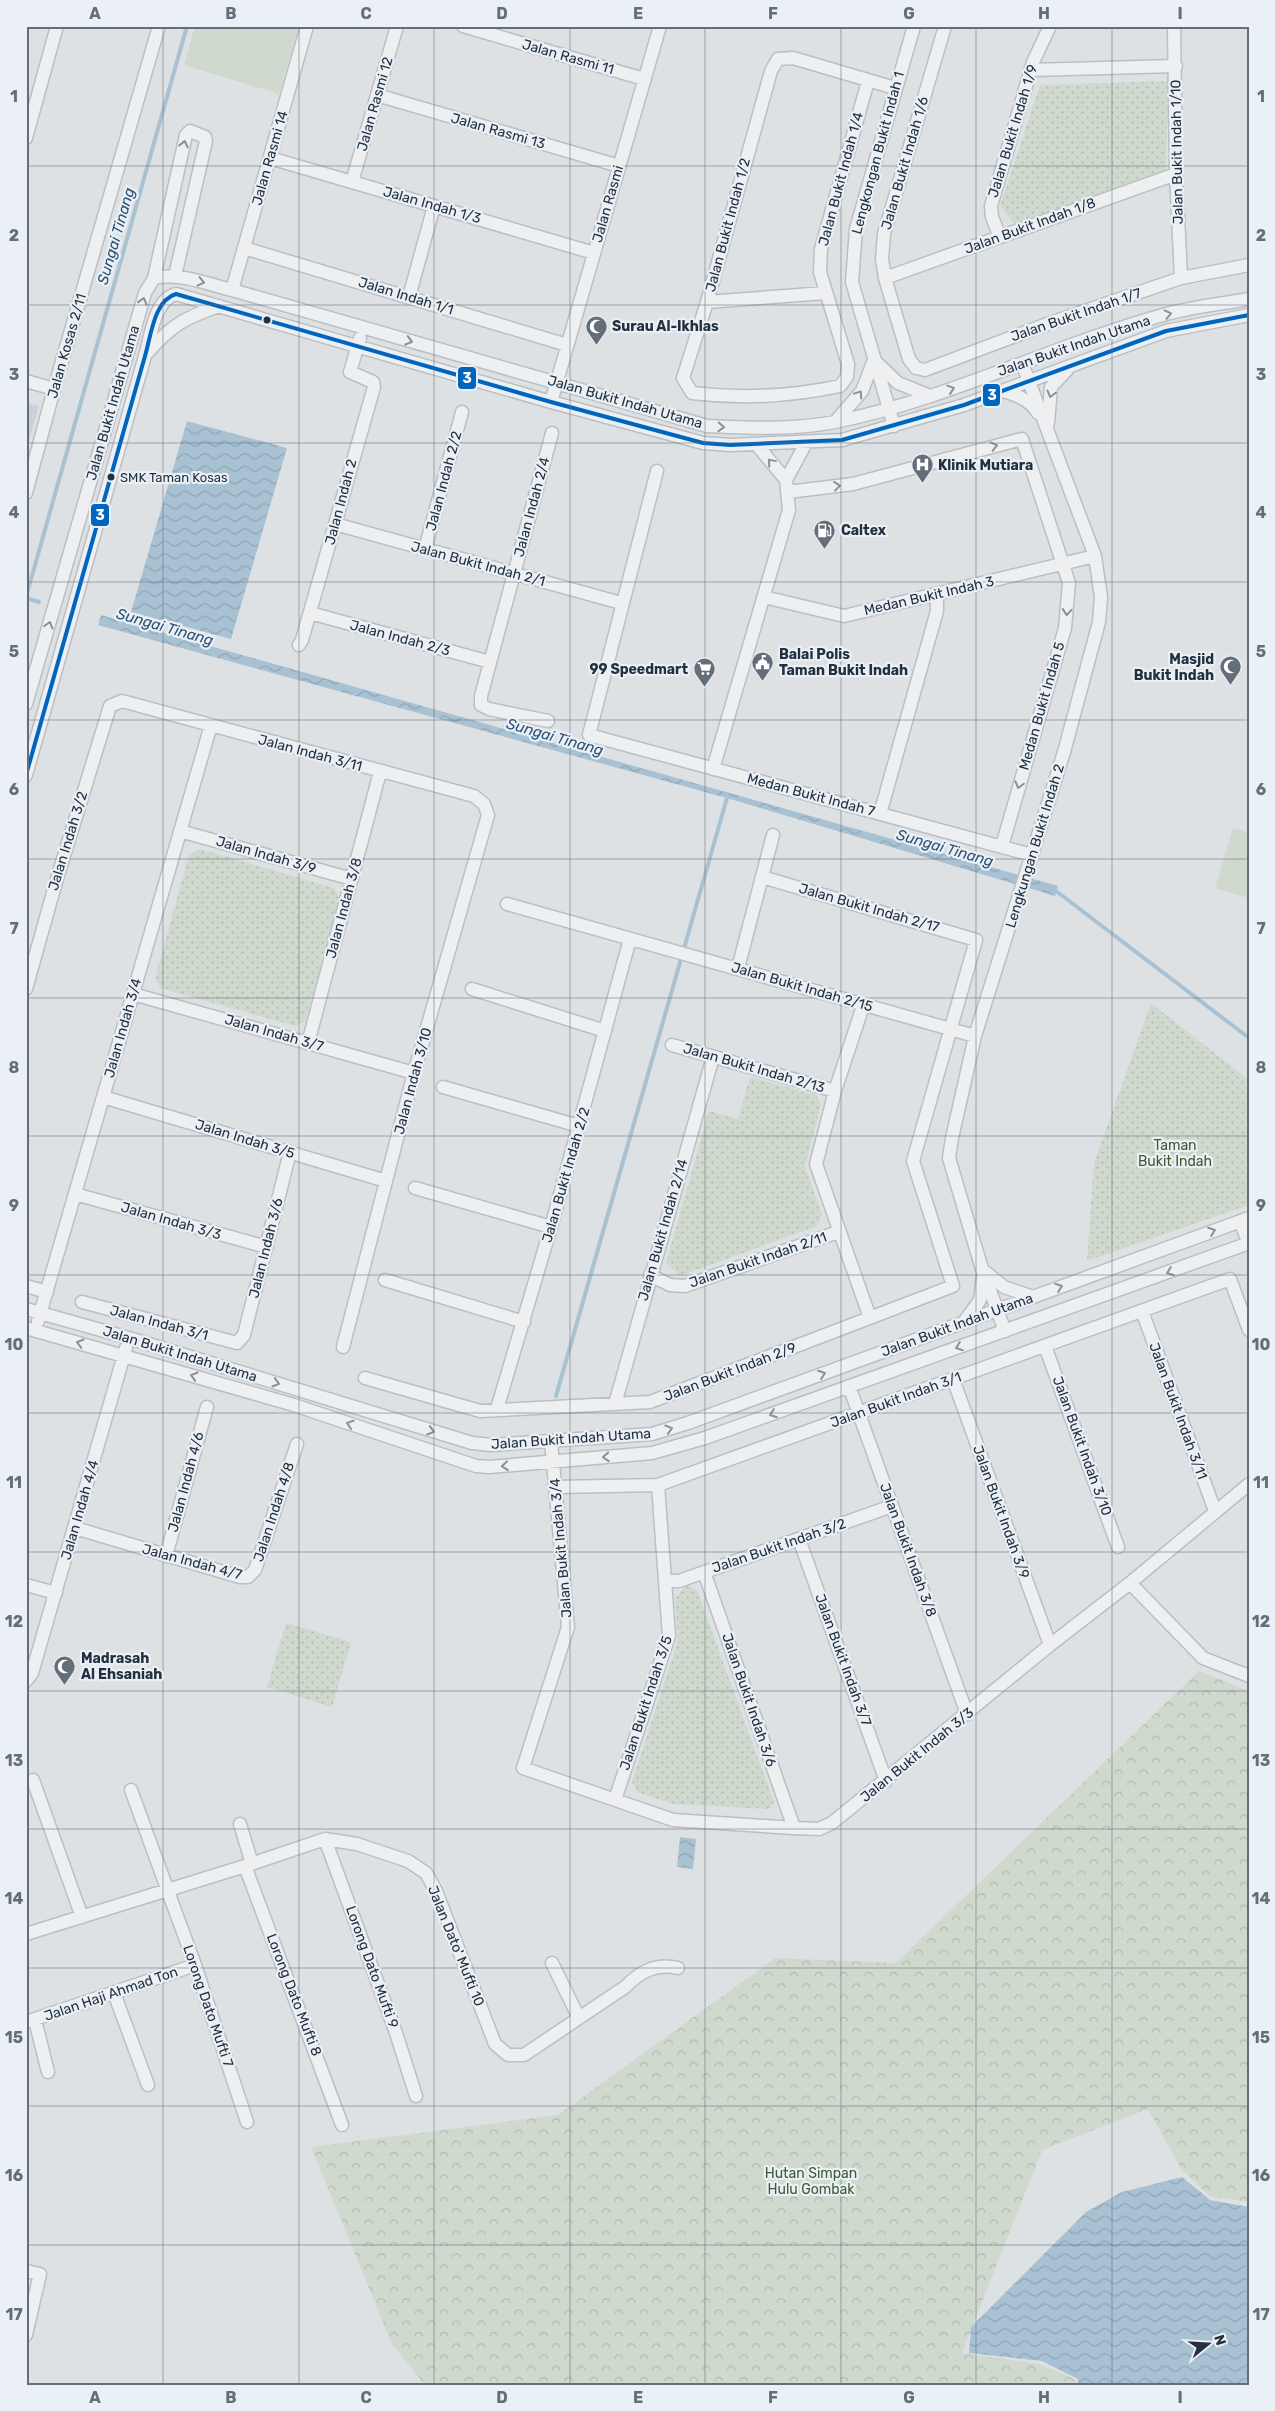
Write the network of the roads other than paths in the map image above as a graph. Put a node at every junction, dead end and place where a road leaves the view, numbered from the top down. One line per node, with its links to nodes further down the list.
1 (57, 26): 17 (street)
2 (159, 26): 50 (street, Jalan Kosas 2/11)
3 (307, 26): 18 (street, Jalan Rasmi 14)
4 (397, 26): 16 (street, Jalan Rasmi 12)
5 (464, 26): 13 (street, Jalan Rasmi 11)
6 (660, 26): 13 (street, Jalan Rasmi)
7 (914, 26): 15 (street, Lengkongan Bukit Indah 1)
8 (945, 26): 29 (street, Jalan Bukit Indah 1/6)
9 (1050, 26): 12 (street, Jalan Bukit Indah 1/9)
10 (1174, 26): 11 (street, Jalan Bukit Indah 1/10)
11 (1176, 66): 12 (street); 20 (street, Jalan Bukit Indah 1/10)
12 (1031, 70): 23 (street, Jalan Bukit Indah 1/9)
13 (644, 79): 19 (street, Jalan Rasmi)
14 (868, 81): 15 (street); 32 (street, Jalan Bukit Indah 1/4); 35 (street, Jalan Bukit Indah 1/2)
15 (895, 88): 43 (street, Lengkongan Bukit Indah 1)
16 (377, 95): 19 (street, Jalan Rasmi 13); 21 (street, Jalan Rasmi 12)
17 (26, 138)
18 (270, 158): 21 (street, Jalan Indah 1/3); 24 (street, Jalan Rasmi 14)
19 (619, 166): 25 (street, Jalan Rasmi)
20 (1176, 174): 23 (street, Jalan Bukit Indah 1/8); 30 (street, Jalan Bukit Indah 1/10)
21 (352, 182): 22 (street, Jalan Indah 1/3)
22 (434, 206): 25 (street, Jalan Indah 1/3); 33 (street)
23 (1000, 237): 29 (street, Jalan Bukit Indah 1/8)
24 (244, 248): 31 (street, Jalan Rasmi 14); 33 (street, Jalan Indah 1/1)
25 (594, 253): 40 (street, Jalan Rasmi)
26 (1249, 265): 30 (street, Jalan Bukit Indah 1/7)
27 (175, 276): 28 (street, Jalan Bukit Indah Utama); 28 (street, Jalan Bukit Indah Utama, one-way to 27); 31 (street, Jalan Bukit Indah Utama, one-way to 31)
28 (154, 278): 76 (street, Jalan Bukit Indah Utama, one-way to 28)
29 (885, 278): 42 (street, Jalan Bukit Indah 1/6)
30 (1182, 278): 42 (street, Jalan Bukit Indah 1/7)
31 (232, 290): 38 (street, Jalan Bukit Indah Utama)
32 (825, 293): 35 (street); 46 (street, Jalan Bukit Indah 1/4)
33 (408, 297): 40 (street, Jalan Indah 1/1)
34 (1249, 299): 44 (street, Jalan Bukit Indah Utama, one-way to 34)
35 (707, 302): 46 (street, Jalan Bukit Indah 1/2)
36 (219, 306): 39 (street, Jalan Bukit Indah Utama); 41 (street); 41 (street, Jalan Bukit Indah Utama)
37 (1249, 315): 45 (street, Jalan Bukit Indah Utama)
38 (362, 328): 39 (street); 49 (street, Jalan Bukit Indah Utama, one-way to 49)
39 (358, 345): 53 (street, Jalan Bukit Indah Utama); 65 (street, Jalan Indah 2)
40 (567, 345): 49 (street, Jalan Rasmi)
41 (145, 356): 77 (street, Jalan Bukit Indah Utama)
42 (909, 359)
43 (874, 360): 52 (street); 54 (street, Lengkongan Bukit Indah 1); 56 (street, one-way to 43)
44 (1022, 363): 48 (street, Lengkungan Bukit Indah 2); 52 (street, Jalan Bukit Indah Utama, one-way to 44)
45 (1073, 366): 48 (street, Jalan Bukit Indah Utama); 58 (street, one-way to 58)
46 (683, 378)
47 (26, 381): 50 (street)
48 (1029, 381): 51 (street, Jalan Bukit Indah Utama); 58 (street, Lengkungan Bukit Indah 2)
49 (556, 382): 53 (street, Jalan Rasmi); 56 (street, Jalan Bukit Indah Utama, one-way to 56)
50 (54, 389): 64 (street, Jalan Kosas 2/11)
51 (1003, 391): 57 (street, Jalan Bukit Indah Utama); 58 (street)
52 (930, 396): 54 (street, Jalan Bukit Indah Utama)
53 (551, 402): 61 (street, Jalan Bukit Indah Utama)
54 (887, 407): 56 (street, Jalan Bukit Indah Utama); 57 (street, Lengkongan Bukit Indah 1)
55 (462, 412): 66 (street, Jalan Indah 2/2)
56 (836, 422)
57 (894, 426): 60 (street, Jalan Bukit Indah Utama)
58 (1047, 431): 67 (street, Lengkungan Bukit Indah 2)
59 (552, 433): 69 (street, Jalan Indah 2/4)
60 (806, 443): 61 (street, Jalan Bukit Indah Utama); 63 (street)
61 (756, 444): 63 (street, one-way to 61)
62 (657, 471): 72 (street)
63 (787, 486): 68 (street, Medan Bukit Indah 5, one-way to 68); 71 (street)
64 (26, 492)
65 (335, 524): 66 (street, Jalan Bukit Indah 2/1); 73 (street, Jalan Indah 2)
66 (425, 549): 69 (street, Jalan Bukit Indah 2/1)
67 (1095, 556): 68 (street, Medan Bukit Indah 3); 90 (street, Lengkungan Bukit Indah 2)
68 (1063, 564): 70 (street, Medan Bukit Indah 3); 89 (street, Medan Bukit Indah 5, one-way to 89)
69 (514, 574): 72 (street, Jalan Bukit Indah 2/1); 75 (street, Jalan Indah 2/4)
70 (937, 594): 71 (street, Medan Bukit Indah 3); 85 (street)
71 (764, 597): 82 (street)
72 (621, 603): 82 (street, Medan Bukit Indah 7)
73 (310, 613): 74 (street, Jalan Indah 2); 75 (street, Jalan Indah 2/3)
74 (299, 645)
75 (490, 662): 80 (street, Jalan Indah 2/4)
76 (31, 671): 77 (street); 79 (street, Jalan Bukit Indah Utama)
77 (54, 678): 84 (street, Jalan Bukit Indah Utama)
78 (122, 701): 81 (street, Jalan Indah 3/11); 96 (street, Jalan Indah 3/2)
79 (26, 704)
80 (548, 721)
81 (211, 726): 83 (street, Jalan Indah 3/11); 87 (street, Jalan Indah 3/4)
82 (713, 769): 85 (street, Medan Bukit Indah 7)
83 (380, 772): 86 (street, Jalan Indah 3/11); 92 (street, Jalan Indah 3/8)
84 (26, 775)
85 (880, 814): 89 (street, Medan Bukit Indah 7)
86 (488, 815): 106 (street, Jalan Indah 3/10)
87 (180, 831): 92 (street, Jalan Indah 3/9); 98 (street, Jalan Indah 3/4)
88 (773, 835): 91 (street)
89 (1002, 846): 90 (street, Medan Bukit Indah 7)
90 (1032, 854): 102 (street, Lengkungan Bukit Indah 2)
91 (762, 877): 95 (street); 100 (street, Jalan Bukit Indah 2/17)
92 (352, 879): 103 (street, Jalan Indah 3/8)
93 (507, 904): 94 (street, Jalan Bukit Indah 2/15)
94 (630, 939): 95 (street, Jalan Bukit Indah 2/15); 101 (street, Jalan Bukit Indah 2/2)
95 (738, 968): 99 (street, Jalan Bukit Indah 2/15)
96 (26, 989)
97 (472, 989): 101 (street)
98 (133, 994): 103 (street, Jalan Indah 3/7); 109 (street, Jalan Indah 3/4)
99 (863, 1006): 100 (street, Jalan Bukit Indah 2/15); 108 (street)
100 (950, 1028): 102 (street, Jalan Bukit Indah 2/15); 131 (street, Jalan Bukit Indah 2/9)
101 (605, 1031): 110 (street, Jalan Bukit Indah 2/2)
102 (975, 1036): 120 (street, Lengkungan Bukit Indah 2)
103 (308, 1043): 106 (street, Jalan Indah 3/7)
104 (672, 1045): 105 (street, Jalan Bukit Indah 2/13)
105 (713, 1056): 108 (street, Jalan Bukit Indah 2/13); 121 (street, Jalan Bukit Indah 2/14)
106 (414, 1073): 112 (street, Jalan Indah 3/10)
107 (443, 1087): 110 (street)
108 (835, 1091): 117 (street)
109 (104, 1097): 111 (street, Jalan Indah 3/5); 114 (street, Jalan Indah 3/4)
110 (579, 1126): 116 (street, Jalan Bukit Indah 2/2)
111 (290, 1152): 112 (street, Jalan Indah 3/5); 119 (street, Jalan Indah 3/6)
112 (386, 1181): 140 (street, Jalan Indah 3/10)
113 (415, 1188): 116 (street)
114 (75, 1194): 119 (street, Jalan Indah 3/3); 124 (street, Jalan Indah 3/4)
115 (1245, 1220): 118 (street); 125 (street, Jalan Bukit Indah Utama, one-way to 115)
116 (551, 1227): 132 (street, Jalan Bukit Indah 2/2)
117 (838, 1232): 121 (street, Jalan Bukit Indah 2/11); 131 (street)
118 (1249, 1243): 136 (street, Jalan Bukit Indah Utama, one-way to 136)
119 (267, 1247): 138 (street, Jalan Indah 3/6)
120 (982, 1270): 125 (street); 128 (street, Lengkungan Bukit Indah 2); 133 (street)
121 (650, 1275): 145 (street, Jalan Bukit Indah 2/14)
122 (385, 1280): 132 (street)
123 (26, 1286): 124 (street)
124 (47, 1292): 130 (street, Jalan Indah 3/4)
125 (1033, 1297): 128 (street, Jalan Bukit Indah Utama)
126 (82, 1302): 138 (street, Jalan Indah 3/1)
127 (26, 1309): 130 (street, Jalan Bukit Indah Utama)
128 (997, 1310): 133 (street, Jalan Bukit Indah Utama); 136 (street, Lengkungan Bukit Indah 2)
129 (1142, 1311): 135 (street, Jalan Bukit Indah 3/1); 139 (street, Jalan Bukit Indah 3/1); 156 (street, Jalan Bukit Indah 3/11)
130 (41, 1313): 134 (street, Jalan Indah 3/4); 137 (street, Jalan Bukit Indah Utama)
131 (870, 1318): 145 (street, Jalan Bukit Indah 2/9)
132 (524, 1322): 147 (street, Jalan Bukit Indah 2/2)
133 (964, 1322): 149 (street, Jalan Bukit Indah Utama, one-way to 133)
134 (31, 1330): 141 (street, Jalan Bukit Indah Utama, one-way to 134)
135 (1249, 1330)
136 (1005, 1331): 144 (street, Jalan Bukit Indah Utama, one-way to 144)
137 (129, 1338): 141 (street, Jalan Indah 4/4); 149 (street, Jalan Bukit Indah Utama, one-way to 149)
138 (237, 1343)
139 (1045, 1346): 143 (street, Jalan Bukit Indah 3/1); 159 (street, Jalan Bukit Indah 3/10)
140 (343, 1347)
141 (124, 1356): 151 (street, Jalan Bukit Indah Utama, one-way to 141); 157 (street, Jalan Indah 4/4)
142 (365, 1378): 147 (street, Jalan Bukit Indah 2/9)
143 (953, 1379): 148 (street, Jalan Bukit Indah 3/1); 167 (street, Jalan Bukit Indah 3/9)
144 (848, 1386): 148 (street, Jalan Bukit Indah 3/8); 151 (street, Jalan Bukit Indah Utama, one-way to 151)
145 (615, 1404): 147 (street, Jalan Bukit Indah 2/9)
146 (207, 1407): 160 (street, Jalan Indah 4/6)
147 (497, 1408)
148 (858, 1414): 153 (street, Jalan Bukit Indah 3/1); 155 (street, Jalan Bukit Indah 3/8)
149 (551, 1441): 151 (street, Jalan Bukit Indah 3/4)
150 (296, 1444): 162 (street, Jalan Indah 4/8)
151 (554, 1461): 154 (street, Jalan Bukit Indah 3/4)
152 (1249, 1484): 156 (street, Jalan Bukit Indah 3/3)
153 (658, 1485): 154 (street, Jalan Bukit Indah 3/1); 163 (street, Jalan Bukit Indah 3/5)
154 (556, 1487): 171 (street, Jalan Bukit Indah 3/4)
155 (892, 1506): 158 (street, Jalan Bukit Indah 3/2); 170 (street, Jalan Bukit Indah 3/8)
156 (1214, 1512): 164 (street, Jalan Bukit Indah 3/3)
157 (75, 1528): 160 (street, Jalan Indah 4/7); 166 (street, Jalan Indah 4/4)
158 (799, 1539): 161 (street, Jalan Bukit Indah 3/2); 173 (street, Jalan Bukit Indah 3/7)
159 (1118, 1547)
160 (166, 1556): 162 (street, Jalan Indah 4/7)
161 (704, 1572): 163 (street, Jalan Bukit Indah 3/2); 177 (street, Jalan Bukit Indah 3/6)
162 (248, 1577)
163 (665, 1581): 175 (street, Jalan Bukit Indah 3/5)
164 (1130, 1583): 167 (street, Jalan Bukit Indah 3/3); 168 (street)
165 (26, 1584): 166 (street)
166 (56, 1593): 169 (street, Jalan Indah 4/4)
167 (1050, 1645): 170 (street, Jalan Bukit Indah 3/3)
168 (1249, 1676)
169 (26, 1681)
170 (967, 1714): 173 (street, Jalan Bukit Indah 3/3)
171 (522, 1768): 175 (street, Jalan Bukit Indah 3/3)
172 (33, 1780): 181 (street)
173 (886, 1780): 177 (street, Jalan Bukit Indah 3/3)
174 (131, 1790): 180 (street, Lorong Dato Mufti 7)
175 (615, 1800): 177 (street, Jalan Bukit Indah 3/3)
176 (240, 1824): 179 (street, Lorong Dato Mufti 8)
177 (794, 1828)
178 (325, 1838): 179 (street); 187 (street, Jalan Dato' Mufti 10); 191 (street, Lorong Dato Mufti 9)
179 (248, 1865): 180 (street); 193 (street, Lorong Dato Mufti 8)
180 (168, 1891): 181 (street); 184 (street, Lorong Dato Mufti 7)
181 (82, 1917): 182 (street)
182 (26, 1934)
183 (552, 1963): 187 (street)
184 (195, 1965): 186 (street, Jalan Haji Ahmad Ton); 192 (street, Lorong Dato Mufti 7)
185 (678, 1968): 187 (street, Jalan Dato' Mufti 10)
186 (114, 1993): 188 (street, Jalan Haji Ahmad Ton); 190 (street)
187 (579, 2018)
188 (31, 2021): 189 (street)
189 (48, 2072)
190 (148, 2085)
191 (416, 2096)
192 (246, 2122)
193 (342, 2124)
194 (26, 2271): 195 (street)
195 (26, 2334)

